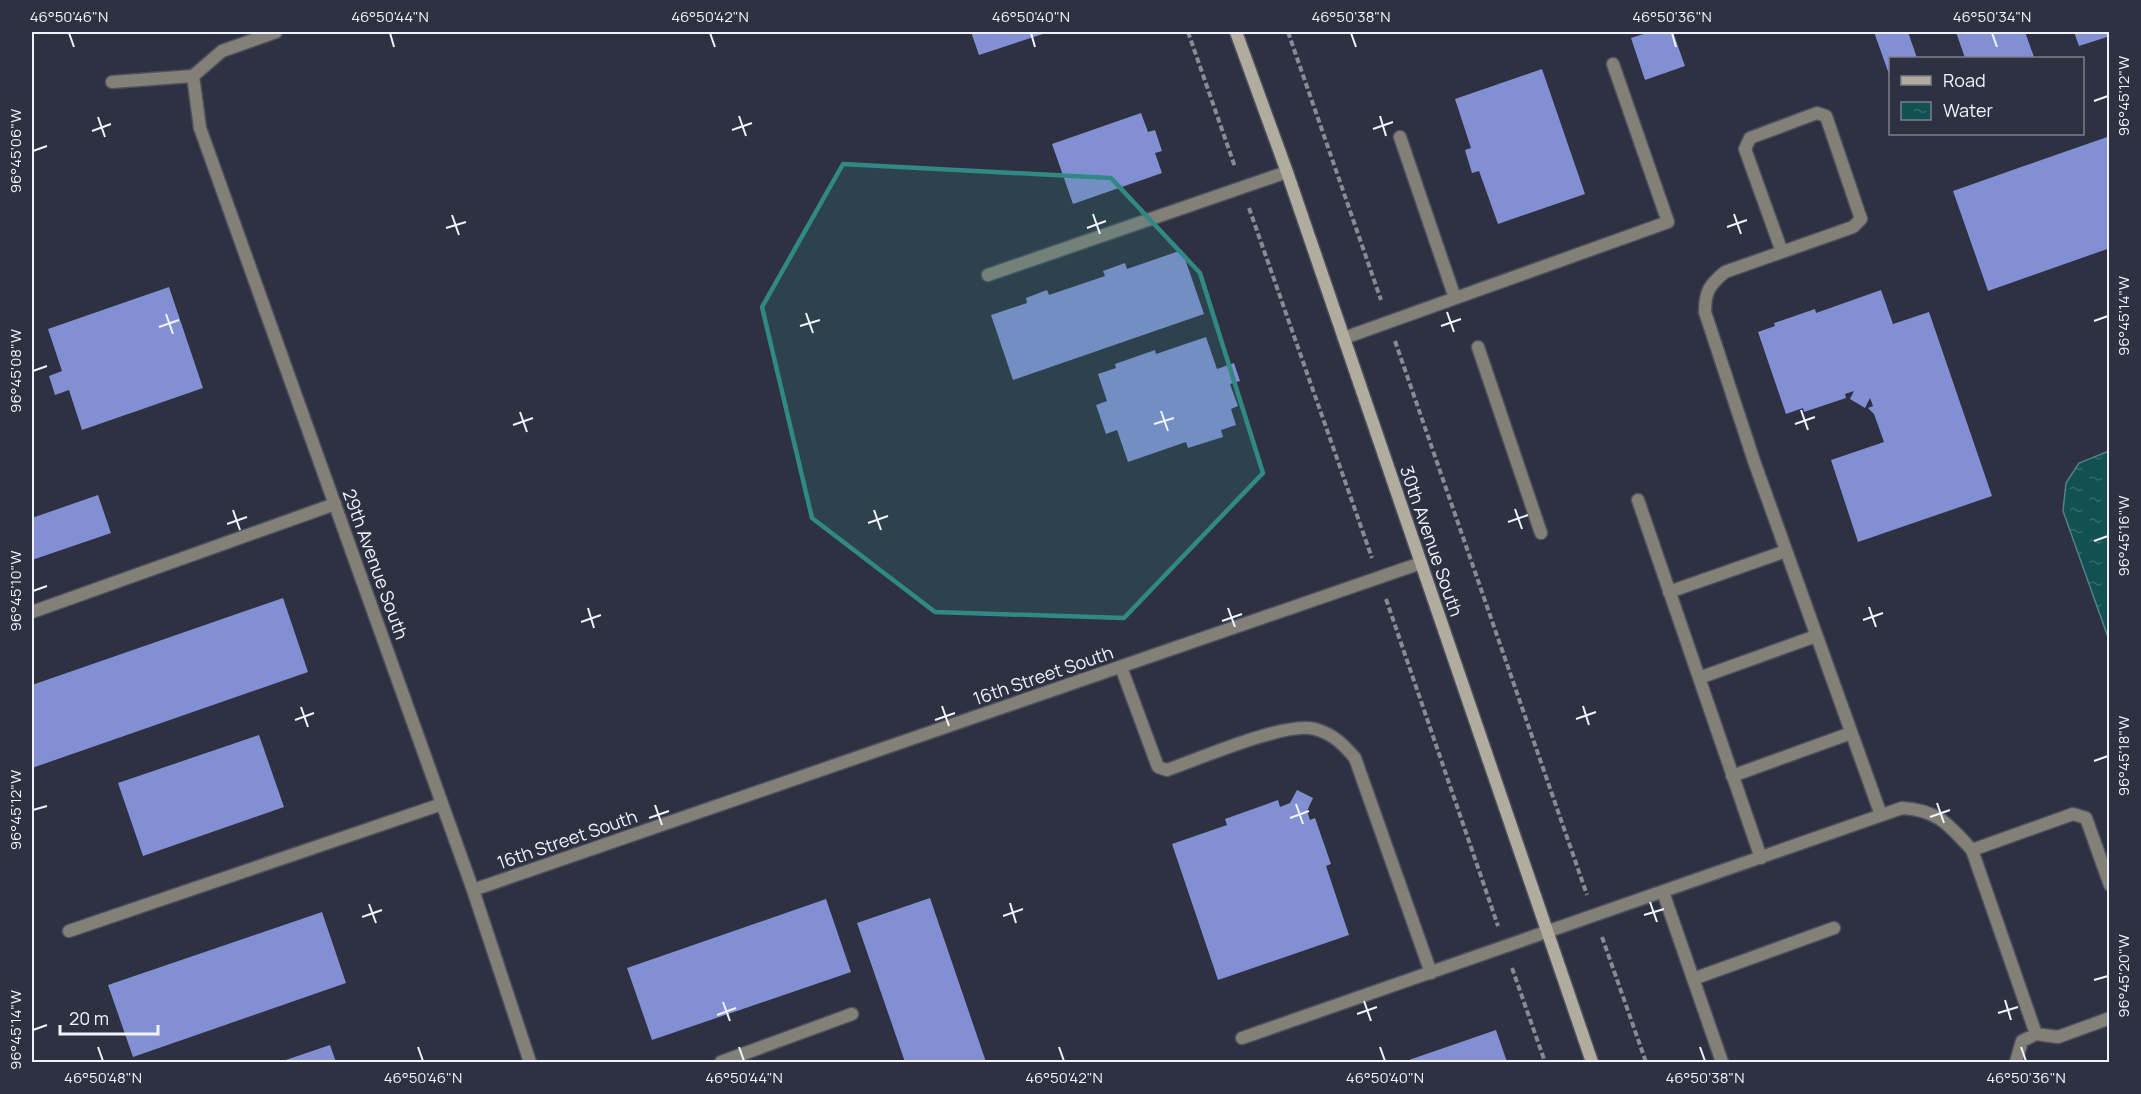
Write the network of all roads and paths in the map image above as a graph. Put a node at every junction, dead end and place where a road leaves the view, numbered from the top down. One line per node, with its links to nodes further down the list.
1 (276, 32): 6 (street)
2 (1188, 32): 10 (path)
3 (1236, 32): 9 (street, 30th Avenue South)
4 (1288, 32): 14 (path)
5 (1613, 64): 13 (street)
6 (193, 76): 7 (street); 18 (street, 29th Avenue South)
7 (112, 82)
8 (1400, 137): 13 (street)
9 (1287, 172): 10 (street); 15 (street, 30th Avenue South)
10 (1242, 188): 12 (street); 22 (path)
11 (1782, 252): 11 (street); 20 (street)
12 (988, 275)
13 (1455, 298): 14 (street)
14 (1389, 323): 15 (street); 37 (path)
15 (1344, 338): 21 (street, 30th Avenue South)
16 (1478, 347): 19 (street)
17 (1638, 500): 23 (street)
18 (335, 504): 24 (street); 30 (street, 29th Avenue South)
19 (1541, 533)
20 (1786, 551): 23 (street); 25 (street)
21 (1420, 563): 22 (street, 16th Street South); 40 (street, 30th Avenue South)
22 (1379, 578): 26 (street, 16th Street South); 41 (path)
23 (1669, 592): 27 (street)
24 (32, 612)
25 (1816, 636): 27 (street); 28 (street)
26 (1121, 667): 35 (street, 16th Street South); 42 (street)
27 (1699, 678): 29 (street)
28 (1851, 733): 29 (street); 31 (street)
29 (1732, 776): 33 (street)
30 (442, 804): 35 (street, 29th Avenue South); 39 (street)
31 (1881, 815): 32 (street); 33 (street)
32 (1972, 850): 34 (street); 46 (street)
33 (1761, 858): 36 (street)
34 (2109, 885)
35 (473, 890): 48 (street, 29th Avenue South)
36 (1663, 892): 37 (street); 43 (street)
37 (1594, 914): 40 (street); 52 (path)
38 (1834, 928): 43 (street)
39 (69, 931)
40 (1547, 932): 41 (street); 51 (street, 30th Avenue South)
41 (1505, 947): 42 (street); 50 (path)
42 (1431, 973): 47 (street)
43 (1693, 979): 53 (street)
44 (852, 1014): 49 (street)
45 (2109, 1018): 46 (street)
46 (2036, 1035): 54 (street)
47 (1242, 1038)
48 (530, 1062)
49 (721, 1062)
50 (1545, 1062)
51 (1592, 1062)
52 (1646, 1062)
53 (1722, 1062)
54 (2016, 1062)

